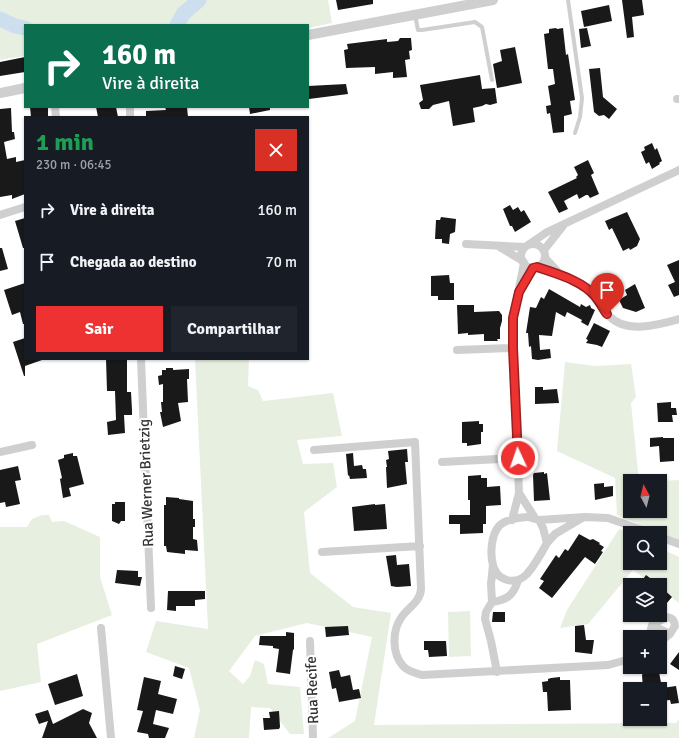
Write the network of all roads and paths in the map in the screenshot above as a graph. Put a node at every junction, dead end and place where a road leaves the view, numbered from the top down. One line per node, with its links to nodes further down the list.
1 (494, 0): 3 (street)
2 (568, 0): 8 (lane)
3 (415, 15): 4 (street); 5 (lane)
4 (309, 35)
5 (492, 80)
6 (24, 88): 7 (street)
7 (0, 93)
8 (575, 133)
9 (679, 170): 12 (street)
10 (24, 207): 11 (street)
11 (0, 215)
12 (564, 225): 15 (street); 16 (street)
13 (466, 244): 14 (street)
14 (496, 244): 15 (street); 17 (street)
15 (527, 246): 16 (street); 17 (street)
16 (544, 254): 18 (street); 19 (street)
17 (523, 262): 18 (street); 20 (street)
18 (535, 267): 19 (street); 20 (street)
19 (562, 276): 21 (street)
20 (519, 292): 22 (street)
21 (679, 319)
22 (513, 348): 23 (street); 28 (street)
23 (457, 350)
24 (140, 360): 43 (street, Rua Werner Brietzig)
25 (32, 445): 27 (street)
26 (314, 450): 38 (street)
27 (0, 452)
28 (518, 458): 29 (street); 30 (street)
29 (442, 462)
30 (519, 493): 32 (street); 33 (street)
31 (585, 517): 32 (street); 34 (street); 36 (street)
32 (537, 519): 33 (street); 36 (street)
33 (512, 520): 40 (street)
34 (633, 526)
35 (667, 539): 37 (street)
36 (547, 543): 41 (street)
37 (679, 544)
38 (420, 546): 39 (street); 51 (street)
39 (322, 552)
40 (493, 565): 41 (street); 42 (street)
41 (518, 580): 42 (street)
42 (492, 602): 51 (street)
43 (151, 608)
44 (652, 625): 46 (street); 47 (street); 47 (street)
45 (101, 628): 52 (street)
46 (651, 630)
47 (670, 634): 48 (street)
48 (667, 636)
49 (310, 641): 53 (street, Rua Recife)
50 (623, 661): 51 (street)
51 (496, 672)
52 (111, 738)
53 (313, 738)

